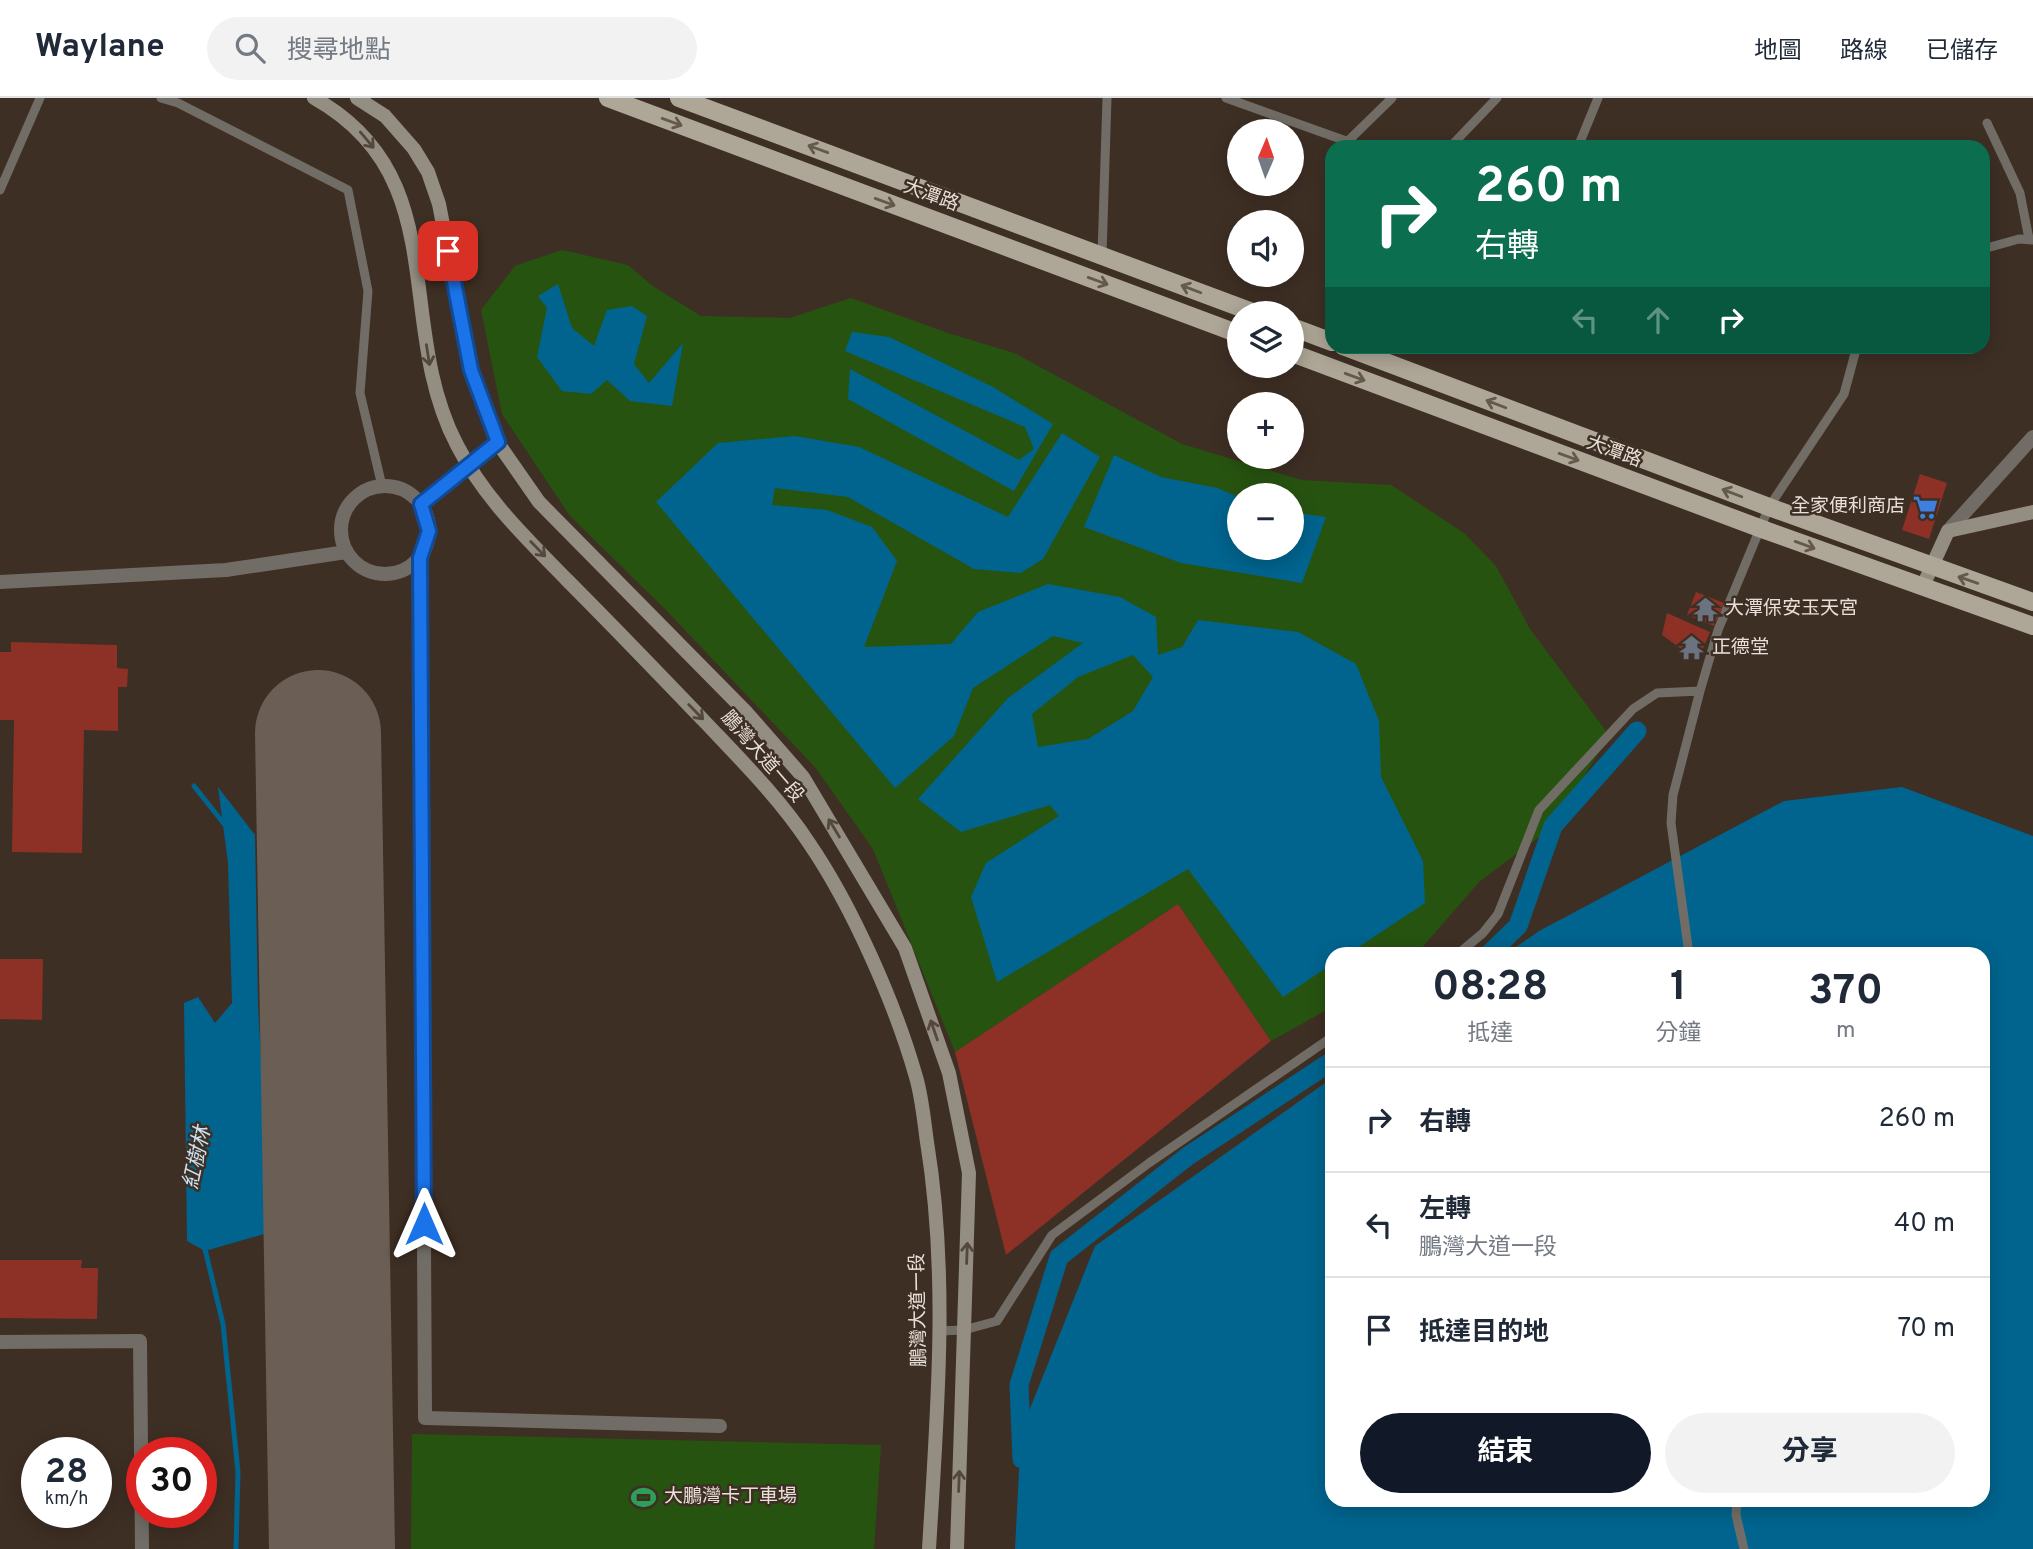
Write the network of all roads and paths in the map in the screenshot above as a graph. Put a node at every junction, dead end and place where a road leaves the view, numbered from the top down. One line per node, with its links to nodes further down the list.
1 (40, 98): 17 (lane)
2 (161, 98): 31 (lane)
3 (314, 98): 30 (street, 鵬灣大道一段, one-way to 30)
4 (357, 98): 29 (street, 鵬灣大道一段)
5 (608, 98): 22 (main road, 大潭路, one-way to 22)
6 (679, 98): 20 (main road, 大潭路, one-way to 6)
7 (1107, 98): 20 (lane)
8 (1226, 98): 13 (lane)
9 (1392, 98): 14 (lane)
10 (1497, 98): 15 (lane)
11 (1598, 98): 16 (lane)
12 (1987, 123): 18 (lane)
13 (1342, 140)
14 (1349, 140)
15 (1457, 140)
16 (1581, 140)
17 (0, 190)
18 (2031, 239): 19 (lane)
19 (1990, 248)
20 (1102, 255): 21 (main road, 大潭路, one-way to 20)
21 (1227, 302)
22 (1227, 330)
23 (1304, 332): 24 (main road)
24 (1325, 339)
25 (1364, 354): 33 (main road, 大潭路, one-way to 25)
26 (1855, 354): 33 (lane)
27 (1304, 358): 35 (main road, 大潭路, one-way to 35)
28 (2033, 437): 36 (street)
29 (498, 442): 30 (street); 48 (street, 鵬灣大道一段, one-way to 29)
30 (469, 464): 32 (street); 49 (street, 鵬灣大道一段, one-way to 49)
31 (382, 486): 32 (street); 37 (street)
32 (421, 504): 38 (street)
33 (1769, 507): 35 (lane); 39 (main road, 大潭路)
34 (2033, 512): 36 (street)
35 (1762, 529): 41 (main road, 大潭路, one-way to 41); 44 (lane)
36 (1948, 531): 39 (street)
37 (346, 552): 38 (street); 40 (street)
38 (420, 558): 51 (street)
39 (1931, 567): 41 (street); 42 (main road, 大潭路, one-way to 39)
40 (0, 582)
41 (1922, 588): 43 (main road, 大潭路)
42 (2033, 602)
43 (2033, 626)
44 (1700, 691): 45 (lane); 46 (lane)
45 (1466, 947)
46 (1688, 947)
47 (1325, 1042): 48 (lane)
48 (964, 1330): 49 (lane); 55 (street, 鵬灣大道一段, one-way to 48)
49 (939, 1331): 54 (street, 鵬灣大道一段)
50 (0, 1342): 53 (street)
51 (720, 1426)
52 (1737, 1507): 56 (lane)
53 (142, 1549)
54 (929, 1549)
55 (957, 1549)
56 (1744, 1549)

